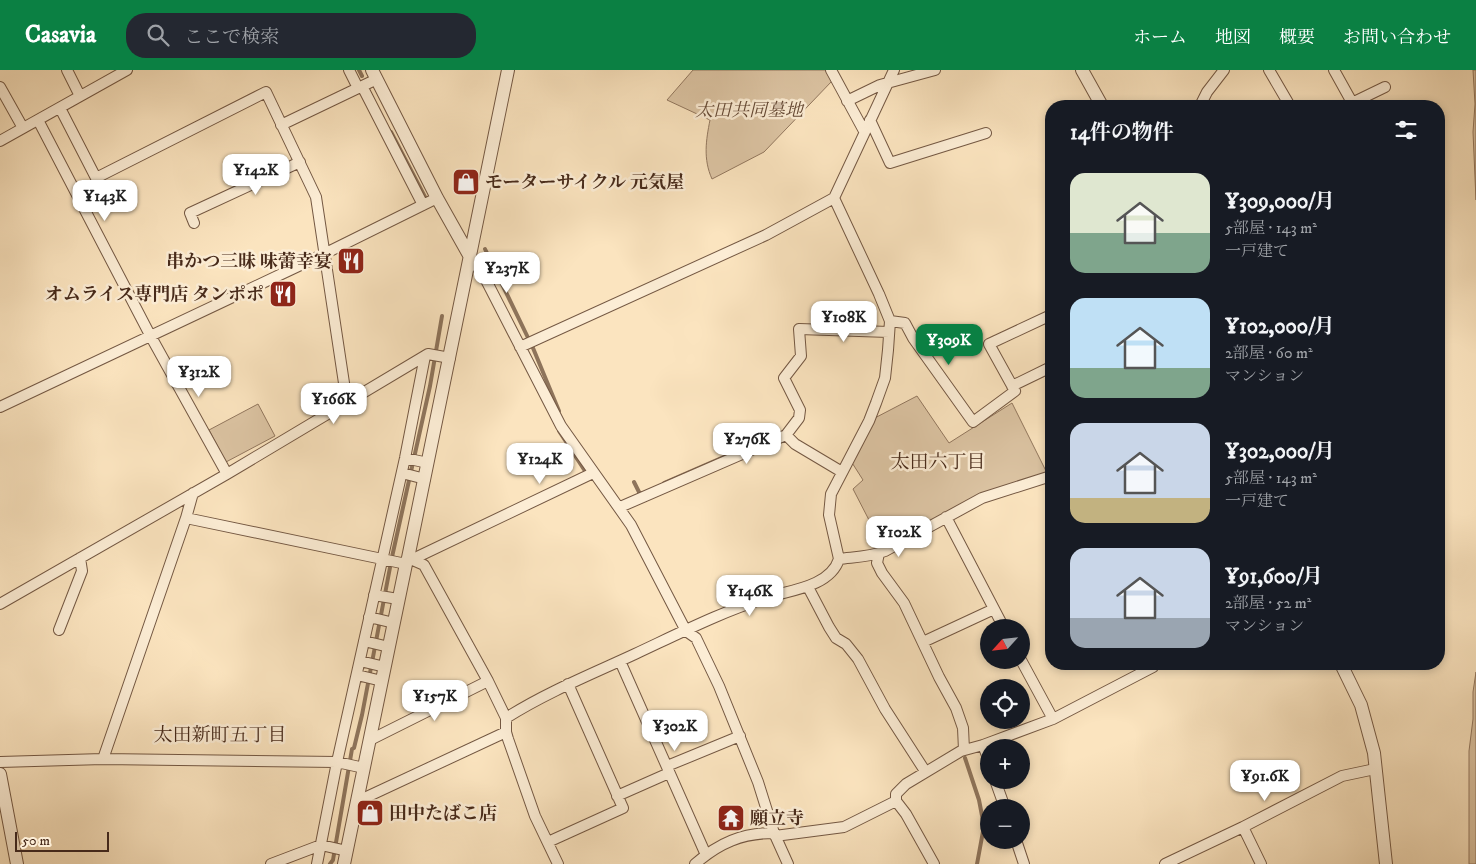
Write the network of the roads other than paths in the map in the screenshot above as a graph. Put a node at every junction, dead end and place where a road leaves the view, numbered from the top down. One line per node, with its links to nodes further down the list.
1 (67, 70): 17 (street)
2 (127, 70): 17 (street)
3 (349, 70): 15 (street)
4 (508, 70): 38 (street)
5 (831, 70): 23 (street)
6 (894, 70): 13 (street)
7 (935, 70): 13 (street)
8 (1082, 70): 18 (street)
9 (1224, 70): 19 (street)
10 (1269, 70): 20 (street)
11 (1334, 70): 21 (street)
12 (374, 74): 15 (street); 33 (street)
13 (888, 83): 23 (street); 26 (street)
14 (0, 87): 28 (street)
15 (360, 87): 27 (street); 35 (street)
16 (1385, 87): 22 (street)
17 (80, 96): 24 (street)
18 (1099, 100)
19 (1203, 100)
20 (1286, 100)
21 (1350, 100)
22 (1362, 100)
23 (847, 101): 29 (street)
24 (60, 108): 25 (street); 27 (street)
25 (38, 120): 28 (street); 41 (street)
26 (870, 120): 29 (street); 30 (street)
27 (281, 125): 32 (street)
28 (23, 128): 31 (street)
29 (864, 132): 34 (street)
30 (986, 133)
31 (0, 141)
32 (300, 162): 36 (street); 37 (street)
33 (437, 198): 35 (street); 38 (street)
34 (834, 198): 40 (street); 42 (street)
35 (423, 205): 37 (street)
36 (194, 223)
37 (326, 253): 41 (street); 47 (street)
38 (470, 255): 42 (street); 44 (street)
39 (1045, 318): 46 (street)
40 (889, 326): 46 (street); 49 (street); 52 (street)
41 (150, 335): 48 (street); 55 (street)
42 (527, 344): 54 (street)
43 (426, 356): 44 (street); 47 (street); 50 (street)
44 (445, 357): 51 (street)
45 (1045, 371): 46 (street)
46 (1012, 386)
47 (347, 403): 55 (street)
48 (0, 407)
49 (786, 435): 52 (street); 59 (street)
50 (405, 458): 51 (street); 53 (street)
51 (423, 462): 56 (street)
52 (842, 472): 64 (street)
53 (402, 473): 56 (street); 65 (street)
54 (593, 473): 59 (street); 66 (street)
55 (227, 474): 58 (street)
56 (420, 477): 66 (street)
57 (1045, 478): 60 (street)
58 (193, 493): 61 (street); 63 (street)
59 (620, 507): 76 (street)
60 (946, 517): 62 (street); 71 (street)
61 (186, 518): 65 (street); 98 (street)
62 (879, 554): 64 (street); 78 (street)
63 (80, 558): 70 (street); 75 (street)
64 (839, 559): 67 (street)
65 (381, 560): 66 (street); 68 (street)
66 (406, 561): 69 (street); 88 (street)
67 (808, 587): 76 (street); 104 (street)
68 (374, 594): 69 (street); 72 (street)
69 (394, 598): 74 (street)
70 (0, 604)
71 (994, 608): 73 (street); 78 (street)
72 (370, 617): 74 (street); 77 (street)
73 (1000, 619)
74 (389, 622): 79 (street)
75 (59, 630)
76 (686, 631): 81 (street); 93 (street)
77 (364, 641): 79 (street); 80 (street)
78 (923, 642): 97 (street)
79 (384, 646): 82 (street)
80 (360, 661): 82 (street); 86 (street)
81 (620, 661): 89 (street); 102 (street)
82 (380, 666): 87 (street)
83 (1026, 669): 91 (street)
84 (1147, 670): 91 (street)
85 (1344, 670): 103 (street)
86 (357, 675): 87 (street); 100 (street)
87 (377, 680): 95 (street)
88 (488, 681): 90 (street); 95 (street)
89 (568, 684): 90 (street); 106 (street)
90 (506, 718): 92 (street)
91 (1053, 720): 94 (street)
92 (506, 732): 107 (street); 111 (street)
93 (740, 736): 102 (street); 110 (street)
94 (1000, 739)
95 (370, 740): 101 (street)
96 (980, 746): 97 (street)
97 (964, 750): 104 (street)
98 (103, 760): 99 (street); 100 (street)
99 (0, 762)
100 (337, 762): 101 (street); 112 (street)
101 (359, 767): 107 (street)
102 (668, 769): 106 (street); 114 (street)
103 (1376, 769): 109 (street); 126 (street)
104 (925, 771): 108 (street)
105 (0, 774): 116 (street)
106 (618, 796): 111 (street)
107 (358, 801): 115 (street)
108 (896, 801): 110 (street); 122 (street)
109 (1243, 828): 124 (street); 125 (street)
110 (775, 834): 114 (street); 121 (street)
111 (548, 842): 119 (street)
112 (321, 846): 115 (street); 117 (street); 118 (street)
113 (1019, 849): 123 (street)
114 (706, 854): 120 (street)
115 (345, 857)
116 (17, 864)
117 (271, 864)
118 (316, 864)
119 (558, 864)
120 (695, 864)
121 (788, 864)
122 (934, 864)
123 (1024, 864)
124 (1165, 864)
125 (1261, 864)
126 (1386, 864)

